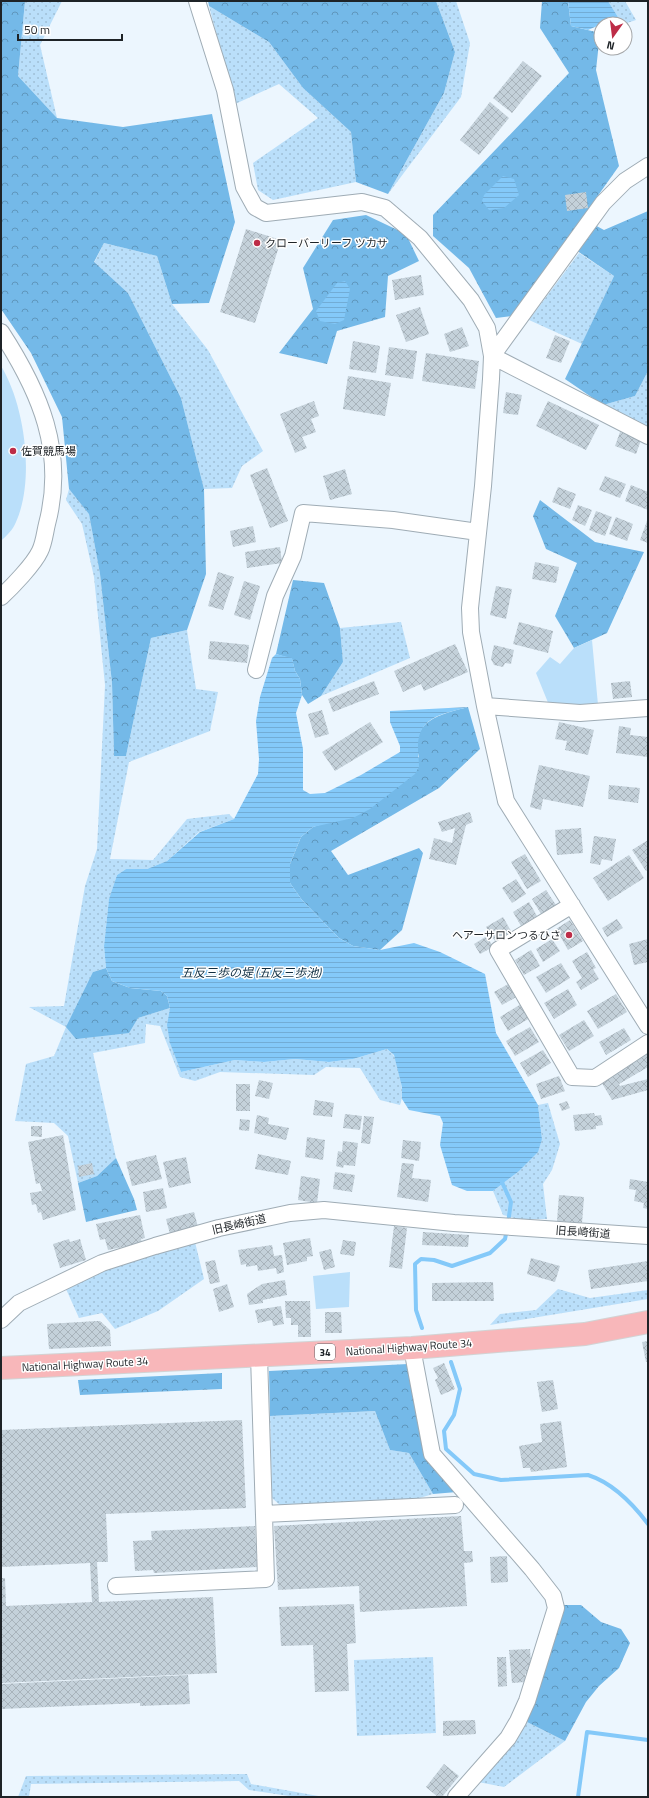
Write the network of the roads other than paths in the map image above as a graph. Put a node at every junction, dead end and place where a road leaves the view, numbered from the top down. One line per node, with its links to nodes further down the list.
1 (197, 1): 4 (street)
2 (648, 166): 4 (street)
3 (1, 332): 7 (street)
4 (492, 356): 5 (street); 6 (street)
5 (648, 436)
6 (478, 532): 8 (street); 9 (street)
7 (1, 597)
8 (256, 670)
9 (485, 706): 10 (street); 11 (street)
10 (648, 708)
11 (572, 905): 12 (street); 14 (street)
12 (643, 1005): 13 (street)
13 (648, 1026)
14 (648, 1043)
15 (648, 1236): 16 (street, 旧長崎街道)
16 (1, 1320)
17 (648, 1322): 18 (highway, National Highway Route 34 / 34)
18 (412, 1348): 19 (highway, National Highway Route 34 / 34); 24 (street)
19 (259, 1356): 20 (highway, National Highway Route 34 / 34); 22 (street)
20 (1, 1368)
21 (455, 1505): 22 (street)
22 (264, 1514): 23 (street)
23 (116, 1586)
24 (456, 1797)

